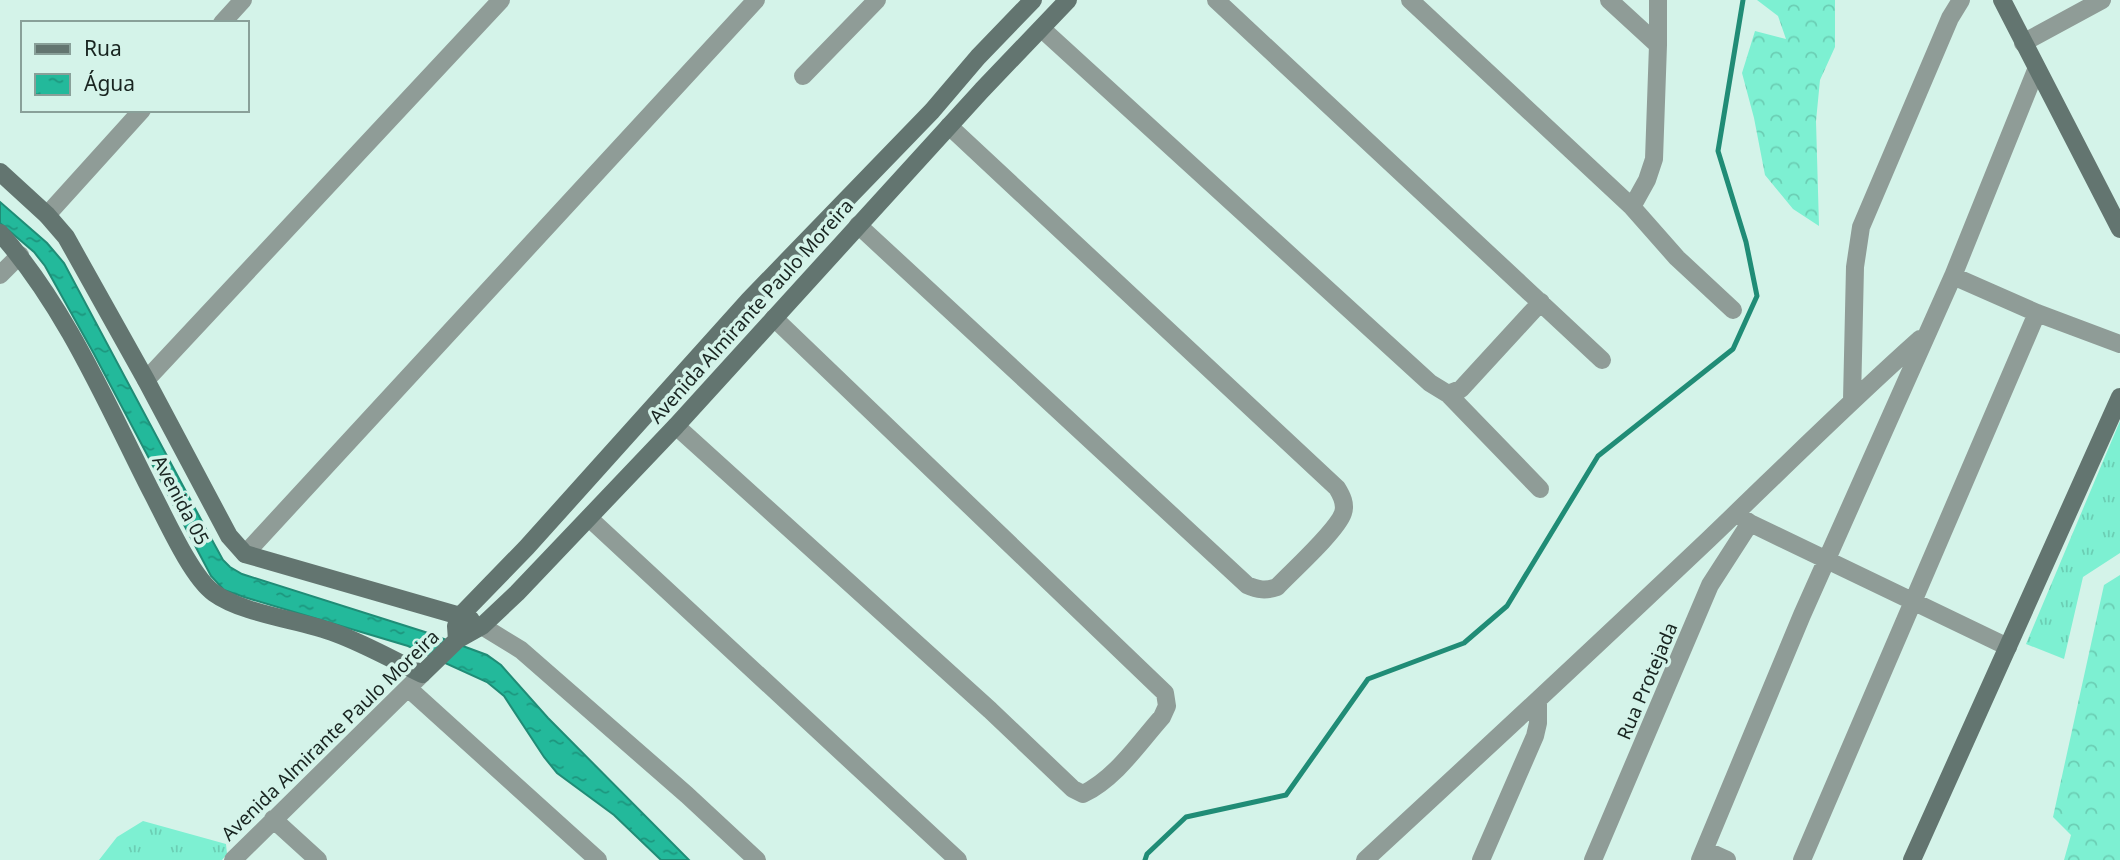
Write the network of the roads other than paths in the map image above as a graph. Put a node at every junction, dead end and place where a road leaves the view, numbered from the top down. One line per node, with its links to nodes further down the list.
1 (243, 0): 14 (street)
2 (501, 0): 38 (street)
3 (757, 0): 46 (street)
4 (877, 0): 19 (street)
5 (1033, 0): 49 (main road, Avenida Almirante Paulo Moreira)
6 (1068, 0): 15 (main road, Avenida Almirante Paulo Moreira)
7 (1216, 0): 31 (street)
8 (1410, 0): 23 (street)
9 (1609, 0): 17 (street)
10 (1658, 0): 17 (street)
11 (1961, 0): 41 (street)
12 (2002, 0): 16 (main road)
13 (2102, 0): 16 (street)
14 (224, 21)
15 (1042, 29): 21 (main road, Avenida Almirante Paulo Moreira); 39 (street)
16 (2023, 43): 18 (main road)
17 (1658, 45): 23 (street)
18 (2036, 70): 26 (main road); 30 (street)
19 (803, 76)
20 (140, 112): 24 (street)
21 (949, 126): 25 (main road, Avenida Almirante Paulo Moreira); 25 (street)
22 (0, 172): 24 (main road)
23 (1632, 207): 32 (street)
24 (47, 215): 38 (main road)
25 (858, 225): 34 (main road, Avenida Almirante Paulo Moreira)
26 (2120, 229)
27 (0, 233): 28 (main road, Avenida 05)
28 (20, 255): 29 (street); 53 (main road, Avenida 05)
29 (0, 275)
30 (1953, 276): 33 (street); 35 (street)
31 (1541, 302): 37 (street); 39 (street)
32 (1733, 310)
33 (2037, 313): 36 (street); 48 (street)
34 (774, 317): 42 (main road, Avenida Almirante Paulo Moreira); 42 (street)
35 (1926, 334): 41 (street); 47 (street)
36 (2120, 344)
37 (1602, 360)
38 (146, 380): 46 (main road)
39 (1448, 394): 43 (street)
40 (2120, 397): 52 (main road)
41 (1852, 400): 45 (street)
42 (676, 426): 44 (main road, Avenida Almirante Paulo Moreira)
43 (1540, 489)
44 (589, 518): 50 (main road, Avenida Almirante Paulo Moreira); 62 (street)
45 (1743, 518): 47 (street); 55 (street); 65 (street, Rua Protejada)
46 (245, 554): 49 (main road)
47 (1826, 560): 48 (street); 57 (street)
48 (1913, 601): 52 (street); 67 (street)
49 (460, 616): 50 (main road); 51 (main road, Avenida Almirante Paulo Moreira)
50 (482, 626): 51 (main road, Avenida Almirante Paulo Moreira); 61 (street)
51 (456, 642): 53 (main road, Avenida Almirante Paulo Moreira)
52 (2008, 647): 68 (main road)
53 (427, 670): 54 (street, Avenida Almirante Paulo Moreira)
54 (408, 688): 56 (street, Avenida Almirante Paulo Moreira); 60 (street)
55 (1538, 700): 63 (street); 64 (street)
56 (273, 819): 58 (street, Avenida Almirante Paulo Moreira); 59 (street)
57 (1702, 855): 66 (street)
58 (233, 860)
59 (318, 860)
60 (598, 860)
61 (757, 860)
62 (958, 860)
63 (1365, 860)
64 (1481, 860)
65 (1593, 860)
66 (1727, 860)
67 (1802, 860)
68 (1912, 860)

